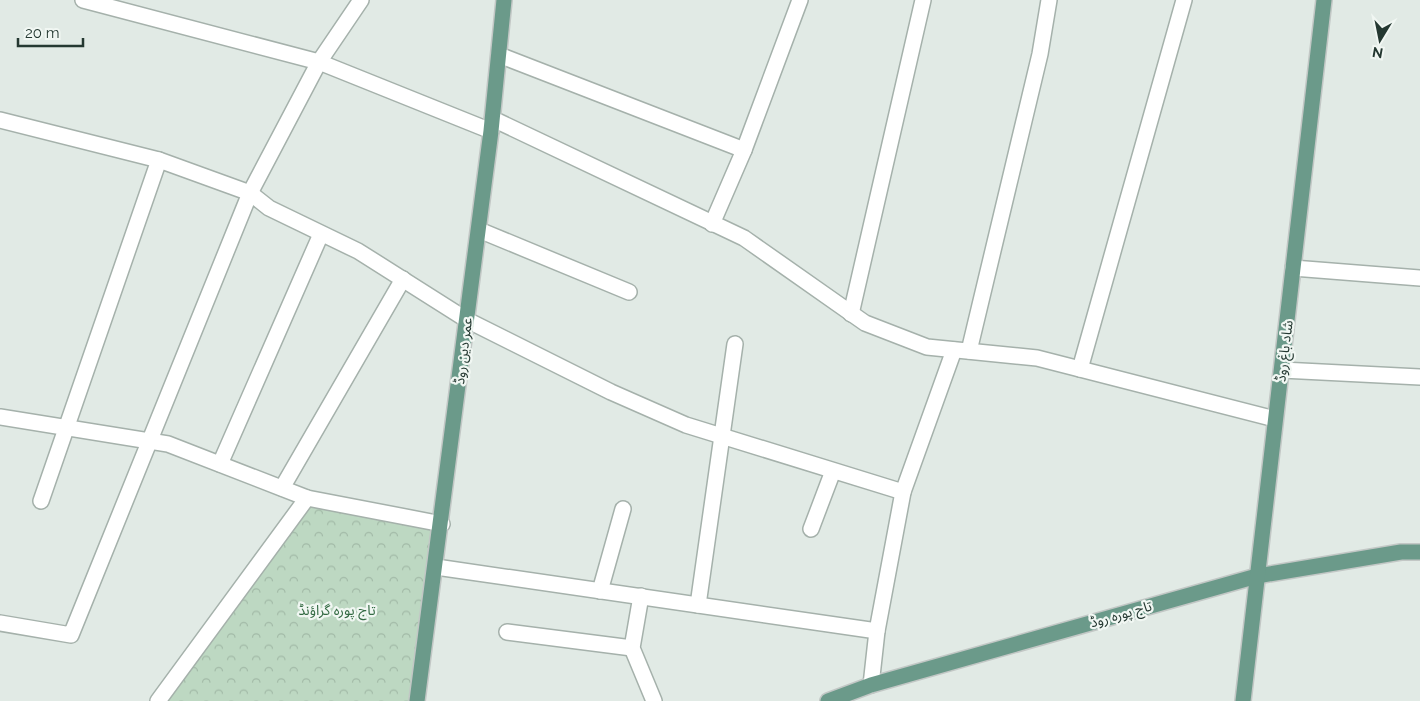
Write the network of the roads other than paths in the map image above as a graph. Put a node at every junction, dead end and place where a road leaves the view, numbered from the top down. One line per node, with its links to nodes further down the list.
1 (82, 0): 10 (street)
2 (361, 0): 10 (street)
3 (504, 0): 9 (main road, عمر دین روڈ)
4 (800, 0): 13 (street)
5 (922, 0): 23 (street)
6 (1049, 0): 26 (street)
7 (1184, 0): 27 (street)
8 (1324, 0): 19 (main road, شاد باغ روڈ)
9 (499, 55): 12 (main road, عمر دین روڈ); 13 (street)
10 (319, 62): 12 (street); 15 (street)
11 (0, 120): 14 (street)
12 (492, 125): 16 (street); 17 (main road, عمر دین روڈ)
13 (744, 150): 16 (street)
14 (159, 160): 15 (street); 32 (street)
15 (250, 193): 18 (street); 34 (street)
16 (712, 224): 23 (street)
17 (479, 230): 22 (street); 24 (main road, عمر دین روڈ)
18 (321, 234): 21 (street); 35 (street)
19 (1293, 268): 20 (street); 28 (main road, شاد باغ روڈ)
20 (1419, 274)
21 (402, 279): 24 (street); 37 (street)
22 (629, 292)
23 (851, 314): 26 (street)
24 (467, 320): 33 (street); 42 (main road, عمر دین روڈ)
25 (735, 344): 33 (street)
26 (961, 351): 27 (street); 38 (street)
27 (1080, 369): 31 (street)
28 (1282, 370): 29 (street); 31 (main road, شاد باغ روڈ)
29 (1420, 378)
30 (0, 418): 32 (street)
31 (1275, 419): 46 (main road, شاد باغ روڈ)
32 (67, 428): 34 (street); 40 (street)
33 (722, 436): 36 (street); 49 (street)
34 (149, 441): 35 (street); 50 (street)
35 (220, 464): 37 (street)
36 (833, 470): 38 (street); 43 (street)
37 (282, 488): 39 (street)
38 (903, 492): 51 (street)
39 (307, 498): 42 (street); 56 (street)
40 (41, 501)
41 (623, 509): 47 (street)
42 (442, 524): 45 (main road, عمر دین روڈ)
43 (811, 529)
44 (1420, 552): 46 (main road, تاج پورہ روڈ)
45 (436, 567): 47 (street); 57 (main road, عمر دین روڈ)
46 (1257, 576): 54 (main road, تاج پورہ روڈ); 59 (main road, شاد باغ روڈ)
47 (600, 591): 48 (street)
48 (640, 596): 49 (street); 53 (street)
49 (698, 605): 51 (street)
50 (0, 624)
51 (877, 631): 54 (street)
52 (507, 632): 53 (street)
53 (632, 648): 58 (street)
54 (871, 685): 55 (main road, تاج پورہ روڈ)
55 (835, 700)
56 (158, 701)
57 (417, 701)
58 (654, 701)
59 (1242, 701)

